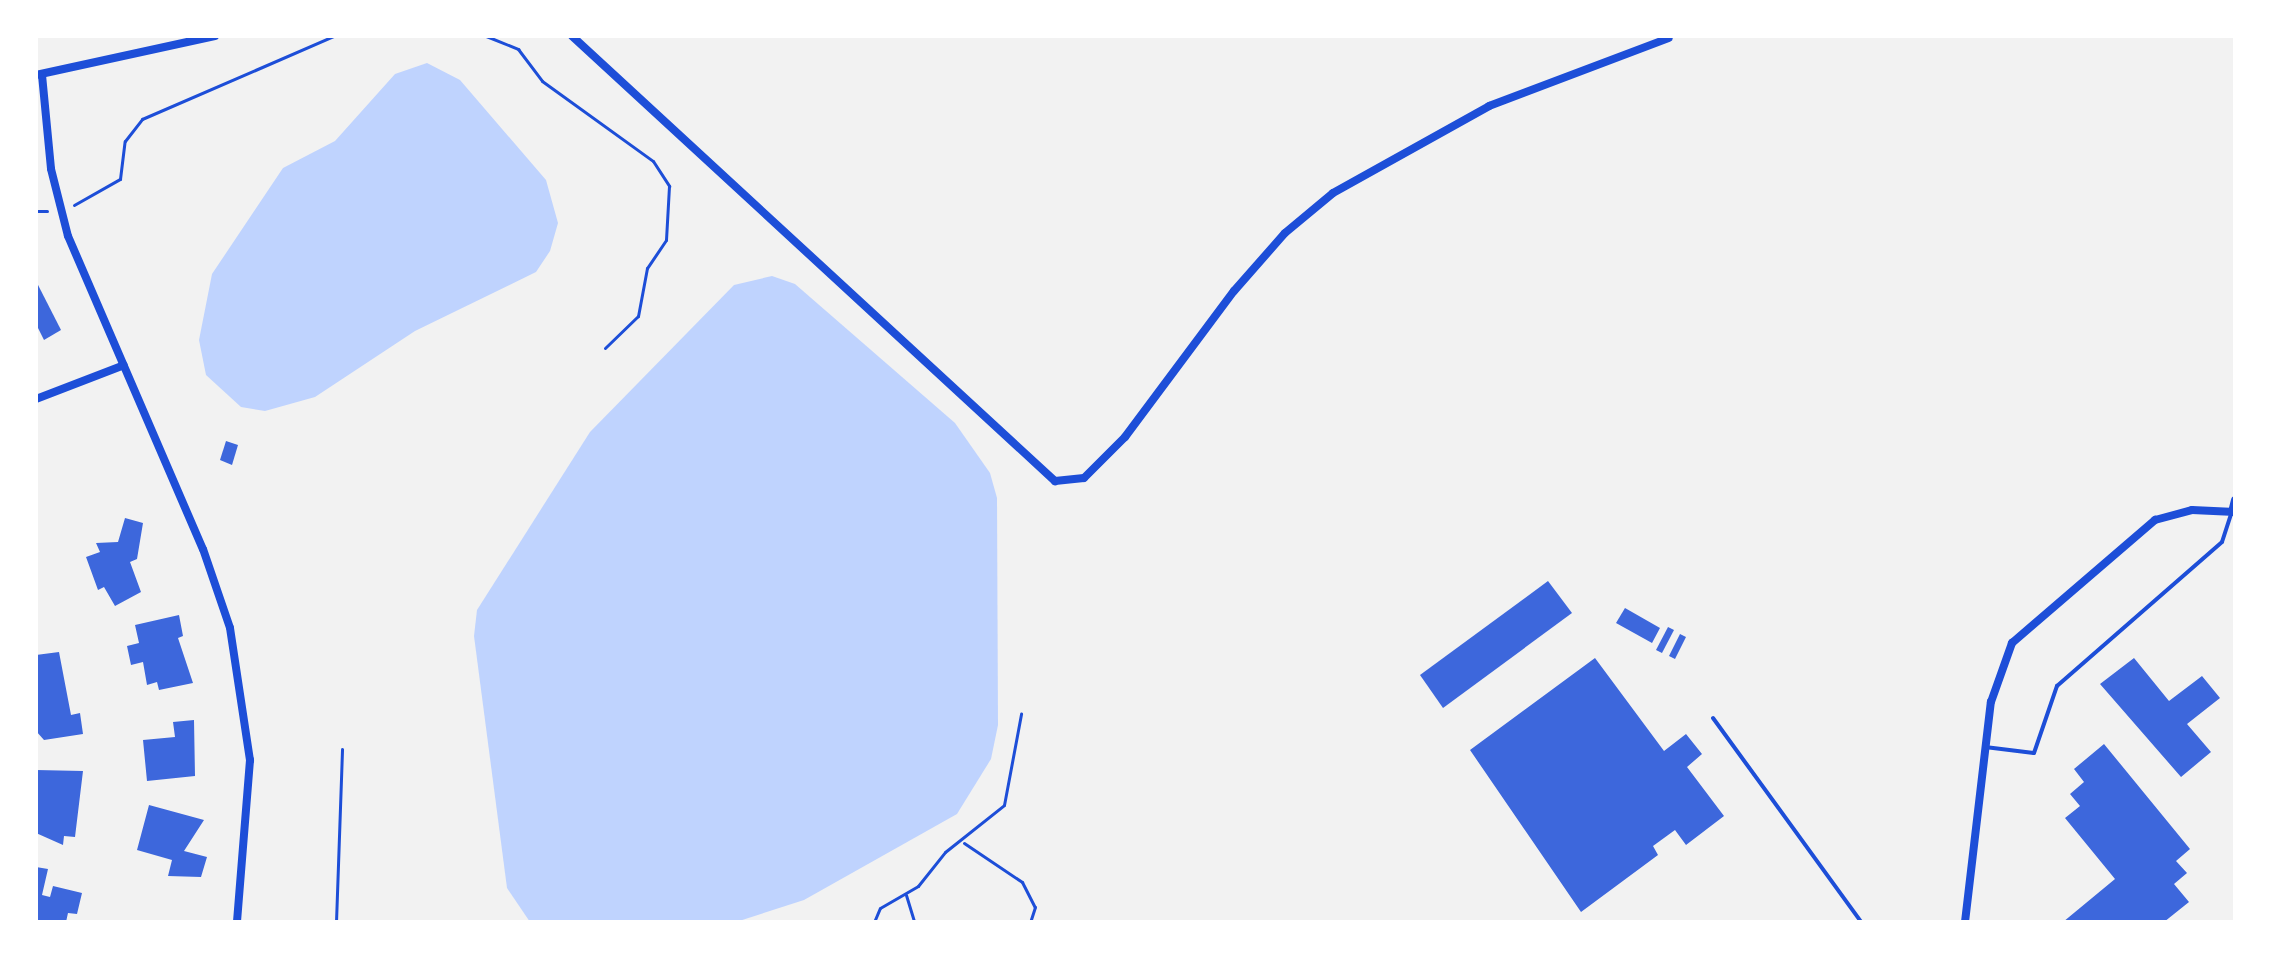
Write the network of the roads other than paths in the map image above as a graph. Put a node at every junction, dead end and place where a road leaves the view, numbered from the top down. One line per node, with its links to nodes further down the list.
1 (215, 36): 4 (street)
2 (572, 36): 3 (street)
3 (1669, 38)
4 (39, 75): 5 (street)
5 (124, 365): 6 (street); 11 (street)
6 (36, 399)
7 (2235, 500): 8 (street)
8 (2234, 512): 10 (lane); 10 (street)
9 (1713, 718): 12 (lane)
10 (1985, 747): 13 (street)
11 (237, 922)
12 (1861, 922)
13 (1965, 922)

